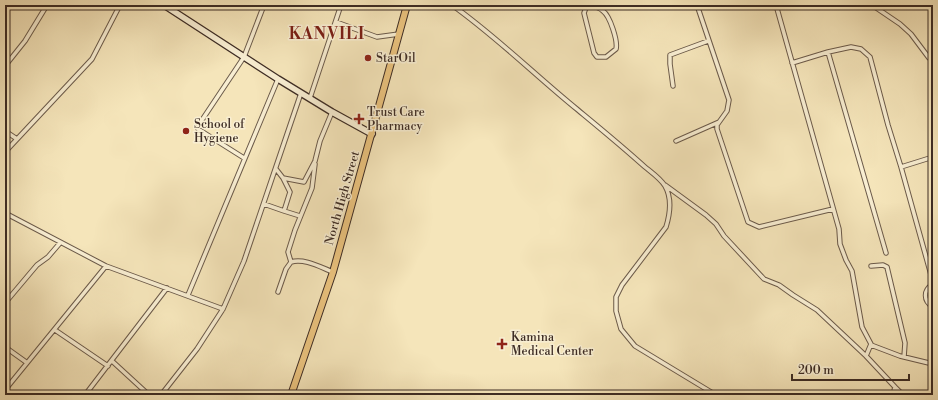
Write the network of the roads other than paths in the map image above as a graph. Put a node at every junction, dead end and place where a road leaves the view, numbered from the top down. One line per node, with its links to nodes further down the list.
1 (47, 5): 19 (street)
2 (120, 5): 28 (street)
3 (164, 5): 16 (main road)
4 (264, 5): 16 (street)
5 (342, 5): 12 (street)
6 (407, 5): 13 (highway, North High Street)
7 (452, 5): 37 (street)
8 (588, 5): 8 (street)
9 (697, 5): 14 (street)
10 (776, 5): 18 (street)
11 (872, 5): 17 (street)
12 (336, 22): 13 (street); 23 (street)
13 (399, 34): 27 (highway, North High Street)
14 (708, 41): 21 (street); 25 (street)
15 (828, 52): 18 (street); 34 (street); 44 (street)
16 (244, 57): 20 (main road); 32 (street)
17 (933, 58)
18 (792, 63): 39 (street)
19 (5, 66)
20 (278, 78): 22 (main road); 32 (street)
21 (673, 86)
22 (302, 93): 23 (main road); 35 (street)
23 (310, 98): 24 (main road)
24 (332, 112): 27 (main road); 33 (street)
25 (720, 121): 29 (street); 39 (street)
26 (5, 131): 28 (street)
27 (372, 134): 48 (highway, North High Street)
28 (17, 139): 30 (street)
29 (676, 141)
30 (5, 152)
31 (933, 157): 34 (street)
32 (244, 158): 52 (street)
33 (315, 161): 36 (street); 42 (street)
34 (901, 167): 49 (street)
35 (276, 168): 36 (street); 38 (street)
36 (282, 178): 40 (street)
37 (664, 184): 59 (street); 71 (street)
38 (264, 204): 40 (street); 55 (street)
39 (833, 209): 57 (street)
40 (284, 211): 42 (street)
41 (5, 213): 43 (street)
42 (300, 216): 45 (street)
43 (60, 243): 46 (street); 53 (street)
44 (886, 253)
45 (291, 262): 48 (street); 51 (street)
46 (106, 266): 50 (street); 56 (street)
47 (871, 266): 60 (street)
48 (333, 272): 70 (highway, North High Street)
49 (933, 283): 54 (street)
50 (167, 288): 52 (street); 61 (street)
51 (278, 292)
52 (188, 295): 55 (street)
53 (5, 304)
54 (933, 307)
55 (223, 309): 69 (street)
56 (55, 330): 62 (street); 64 (street)
57 (871, 345): 59 (street); 60 (street)
58 (5, 347): 62 (street)
59 (866, 356): 65 (street)
60 (904, 357): 63 (street)
61 (112, 361): 64 (street); 68 (street)
62 (26, 362): 66 (street)
63 (933, 364)
64 (108, 366): 67 (street)
65 (895, 387): 72 (street); 73 (street)
66 (5, 390)
67 (85, 395)
68 (149, 395)
69 (160, 395)
70 (291, 395)
71 (716, 395)
72 (893, 395)
73 (903, 395)

